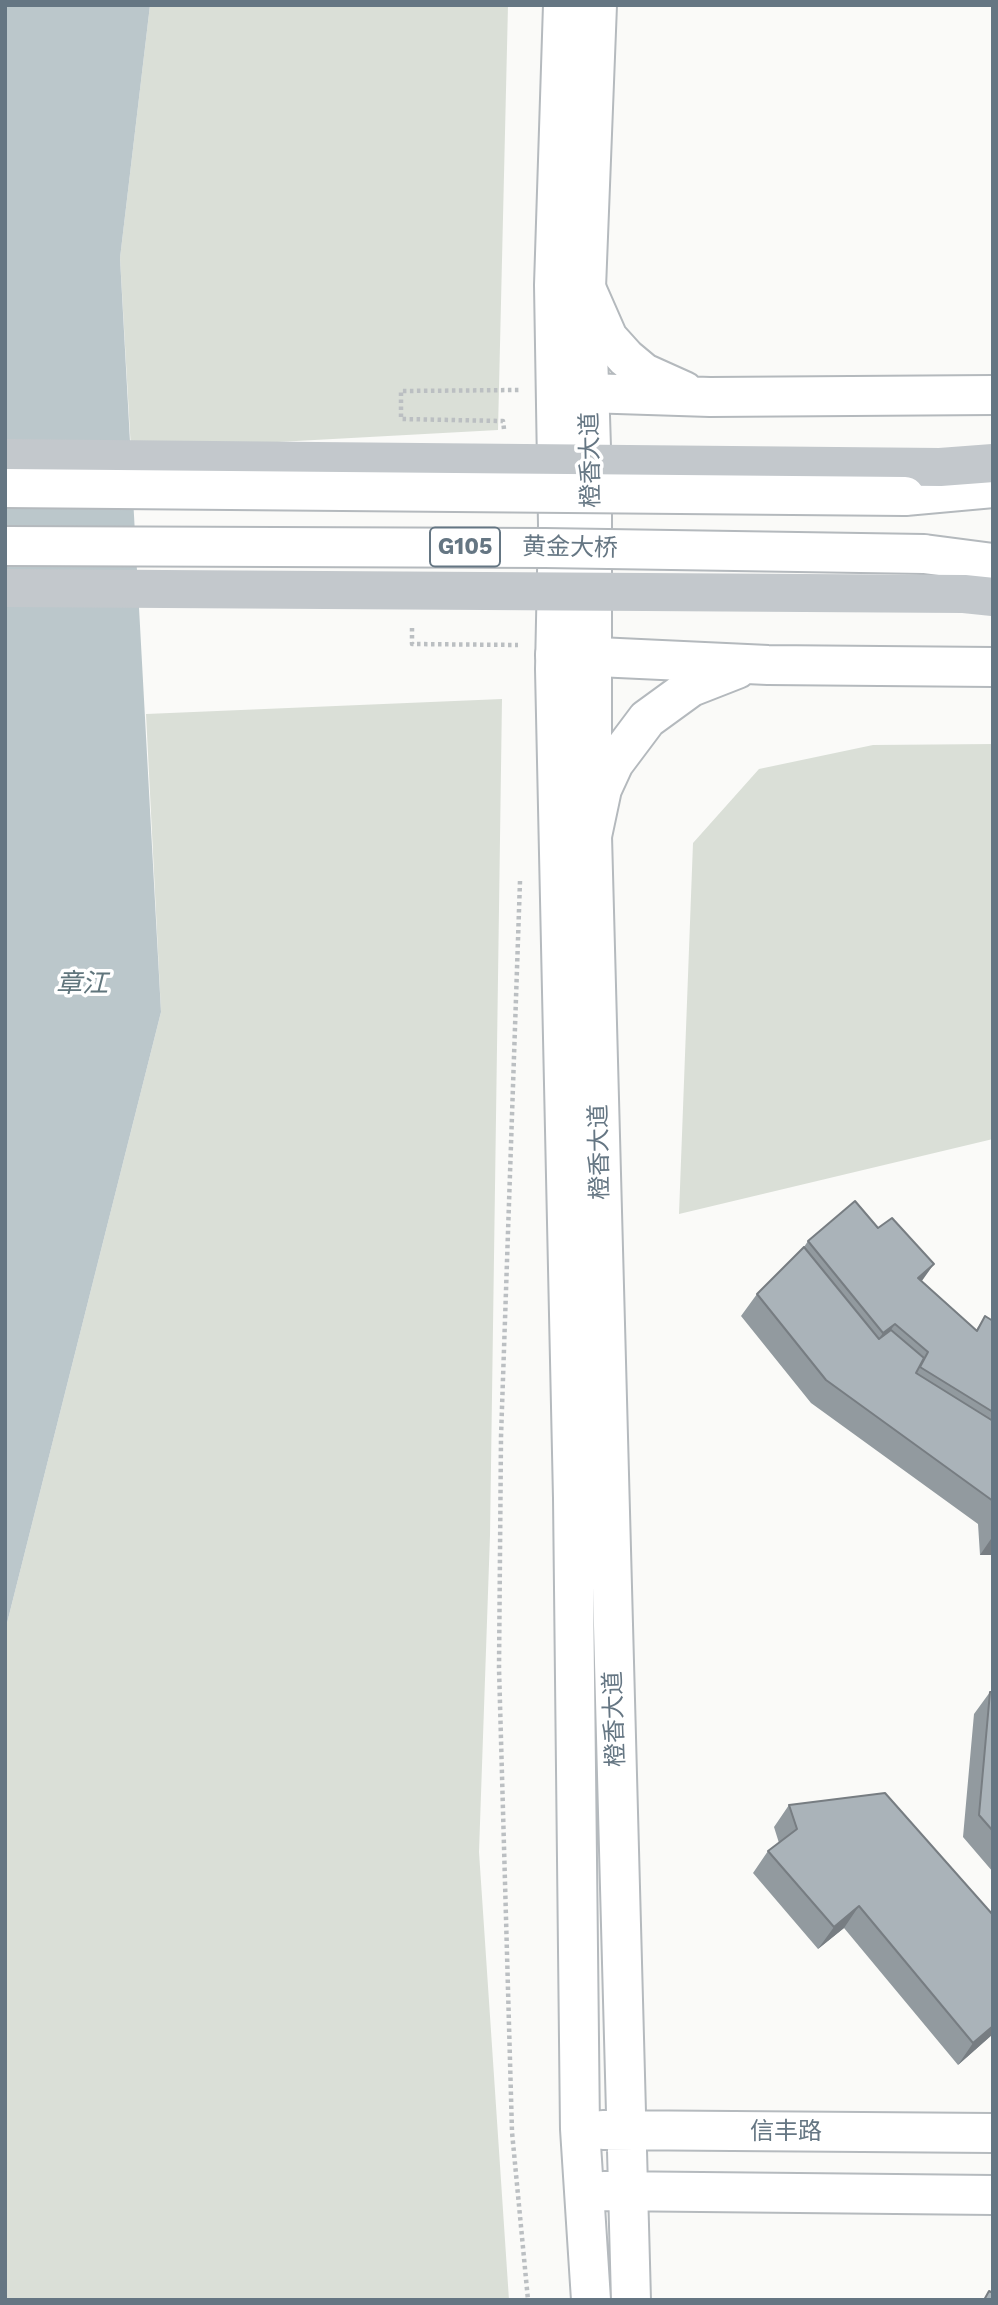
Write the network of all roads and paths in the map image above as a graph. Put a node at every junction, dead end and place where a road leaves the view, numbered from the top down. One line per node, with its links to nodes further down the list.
1 (563, 5): 6 (main road, 橙香大道)
2 (597, 5): 3 (main road, 橙香大道)
3 (586, 288): 6 (main road, 橙香大道); 8 (main road)
4 (519, 376): 5 (path)
5 (519, 390): 9 (path); 10 (path)
6 (573, 392): 8 (main road); 26 (main road, 橙香大道); 27 (main road, 橙香大道)
7 (993, 395): 8 (main road)
8 (710, 397)
9 (519, 404)
10 (504, 433)
11 (5, 458): 12 (street, bridge)
12 (993, 463)
13 (5, 488): 15 (main road, G105, bridge)
14 (993, 488): 15 (main road)
15 (905, 496): 16 (main road)
16 (993, 498)
17 (5, 546): 18 (main road, 黄金大桥 / G105, bridge)
18 (924, 554): 19 (main road); 20 (main road)
19 (993, 554)
20 (993, 563)
21 (5, 588): 22 (street, bridge)
22 (993, 597)
23 (412, 624): 25 (path)
24 (518, 632): 25 (path)
25 (518, 645): 26 (path)
26 (537, 656): 27 (main road); 32 (main road, 橙香大道)
27 (594, 656): 28 (main road); 30 (main road, 橙香大道)
28 (768, 665): 29 (main road); 30 (main road)
29 (993, 667)
30 (592, 836): 33 (main road, 橙香大道)
31 (520, 874): 38 (path)
32 (580, 2129): 33 (main road, 信丰路); 36 (main road, 橙香大道)
33 (628, 2131): 34 (main road, 信丰路); 35 (main road, 橙香大道)
34 (993, 2133)
35 (628, 2190): 36 (main road); 37 (main road); 40 (main road, 橙香大道)
36 (585, 2192): 39 (main road, 橙香大道)
37 (993, 2195)
38 (528, 2300)
39 (591, 2300)
40 (631, 2300)

